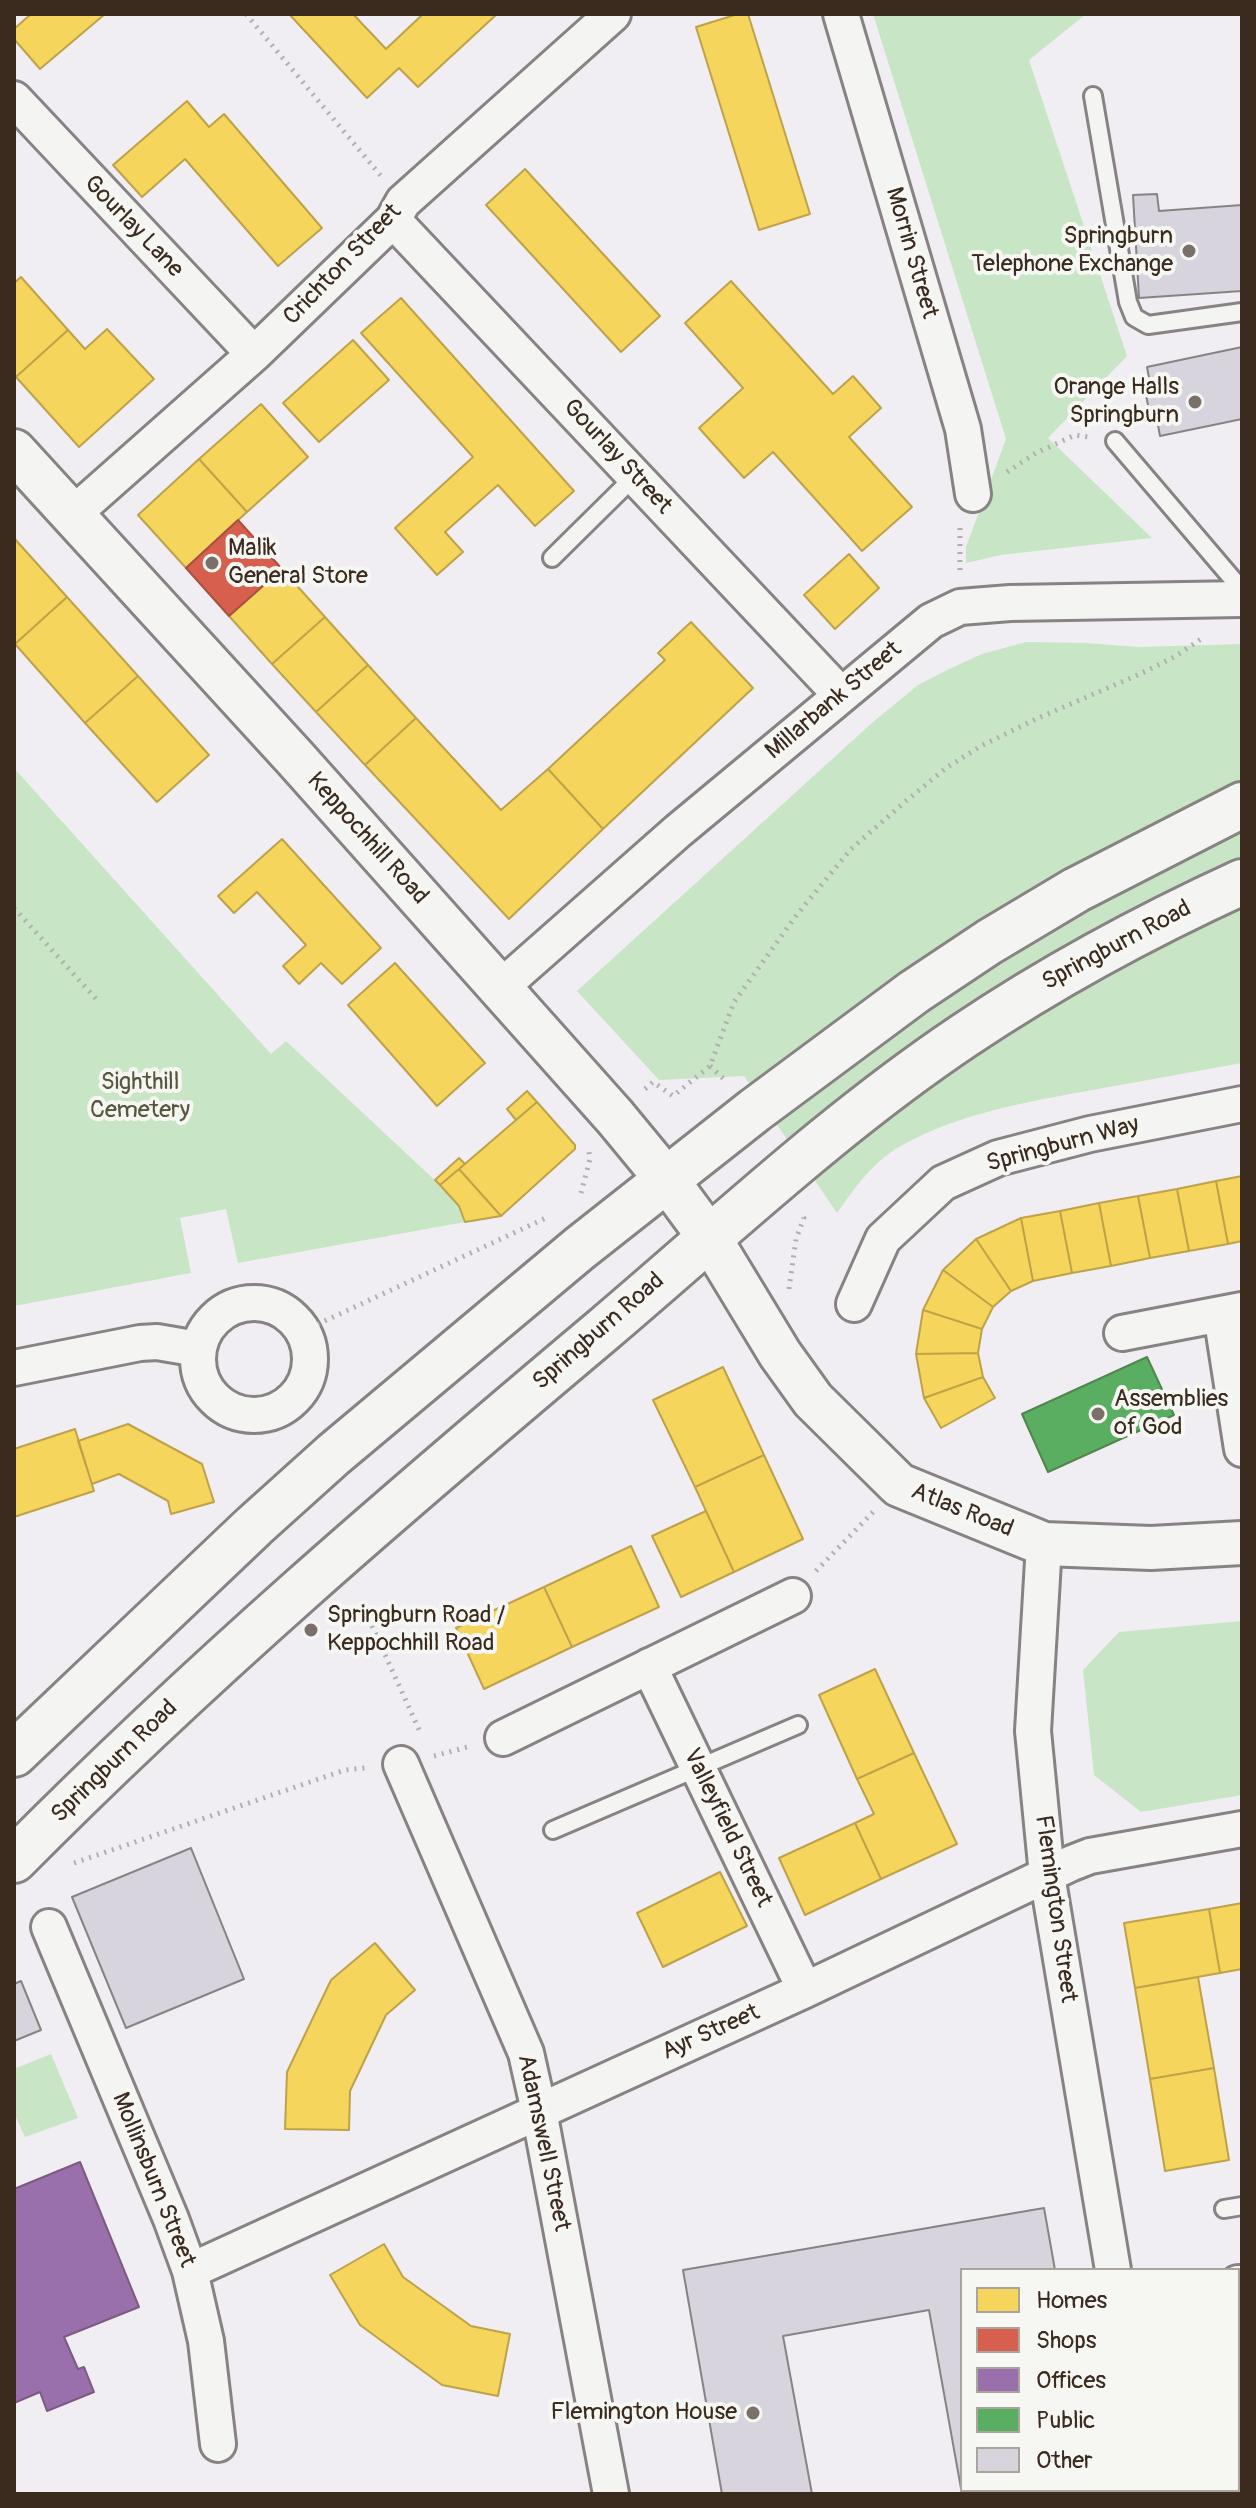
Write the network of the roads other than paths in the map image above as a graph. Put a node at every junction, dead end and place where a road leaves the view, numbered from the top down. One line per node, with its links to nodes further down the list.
1 (613, 14): 5 (street, Crichton Street)
2 (841, 14): 11 (street, Morrin Street)
3 (1093, 96): 6 (lane)
4 (14, 99): 7 (street, Gourlay Lane)
5 (398, 211): 7 (street, Crichton Street); 10 (street, Gourlay Street)
6 (1242, 312)
7 (254, 354): 12 (street, Crichton Street)
8 (1115, 441): 14 (lane)
9 (14, 451): 12 (street, Keppochhill Road)
10 (635, 476): 13 (lane); 16 (street, Gourlay Street)
11 (973, 494)
12 (72, 515): 19 (street, Keppochhill Road)
13 (552, 558)
14 (1242, 590)
15 (1242, 599): 16 (street, Millarbank Street)
16 (841, 695): 19 (street, Millarbank Street)
17 (1242, 805): 21 (main road)
18 (1242, 882): 22 (main road, Springburn Road)
19 (500, 988): 21 (street, Keppochhill Road)
20 (1242, 1104): 23 (street, Springburn Way)
21 (667, 1180): 22 (street, Keppochhill Road); 35 (main road)
22 (709, 1237): 30 (street, Atlas Road); 40 (main road, Springburn Road)
23 (854, 1304)
24 (1231, 1312): 25 (street); 28 (street)
25 (1122, 1333)
26 (198, 1349): 26 (street); 27 (street)
27 (14, 1368)
28 (1242, 1449)
29 (1242, 1543): 30 (street, Atlas Road)
30 (1044, 1544): 41 (street, Flemington Street)
31 (793, 1596): 32 (street)
32 (649, 1666): 34 (street); 37 (street, Valleyfield Street)
33 (798, 1725): 37 (lane)
34 (503, 1738)
35 (14, 1754)
36 (401, 1764): 44 (street, Adamswell Street)
37 (698, 1768): 39 (lane); 43 (street, Valleyfield Street)
38 (1242, 1829): 41 (street, Ayr Street)
39 (553, 1830)
40 (14, 1860)
41 (1047, 1875): 43 (street, Ayr Street); 47 (street, Flemington Street)
42 (49, 1927): 48 (street, Mollinsburn Street)
43 (805, 1990): 44 (street, Ayr Street)
44 (539, 2111): 48 (street, Ayr Street); 50 (street, Adamswell Street)
45 (1242, 2206): 46 (lane)
46 (1224, 2209)
47 (1113, 2268)
48 (190, 2271): 49 (street, Mollinsburn Street)
49 (218, 2444)
50 (611, 2494)

